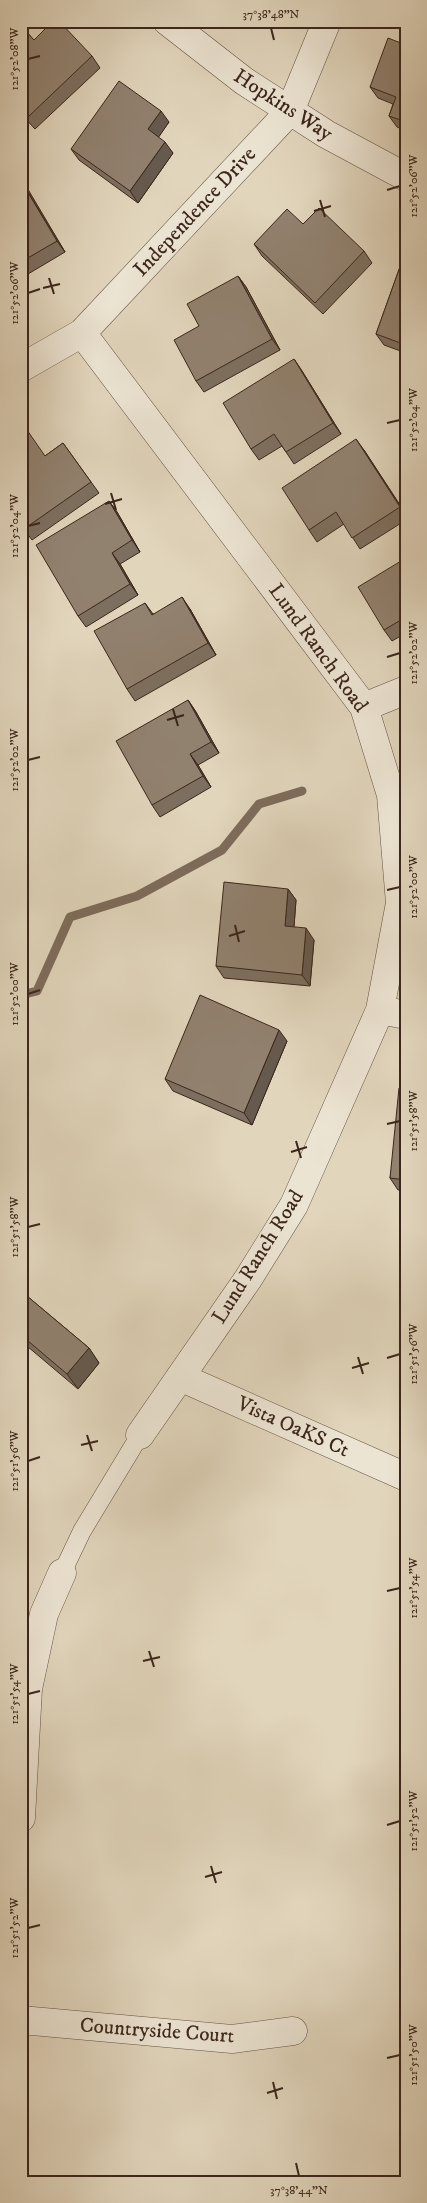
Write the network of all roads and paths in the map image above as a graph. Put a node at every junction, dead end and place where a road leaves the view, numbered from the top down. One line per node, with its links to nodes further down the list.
1 (167, 21): 3 (street, Hopkins Way)
2 (327, 21): 3 (street, Independence Drive)
3 (290, 111): 4 (street, Hopkins Way); 5 (street, Independence Drive)
4 (406, 178)
5 (82, 333): 6 (street, Independence Drive); 8 (street, Lund Ranch Road)
6 (21, 368)
7 (406, 690): 8 (street)
8 (364, 707): 9 (street, Lund Ranch Road)
9 (393, 1012): 10 (street, Lund Ranch Road)
10 (180, 1377): 11 (street, Lund Ranch Road); 12 (street, Vista OaKS Ct)
11 (140, 1435): 13 (lane)
12 (406, 1478)
13 (62, 1573): 14 (street)
14 (21, 1818)
15 (21, 2020): 16 (street, Countryside Court)
16 (293, 2031)

